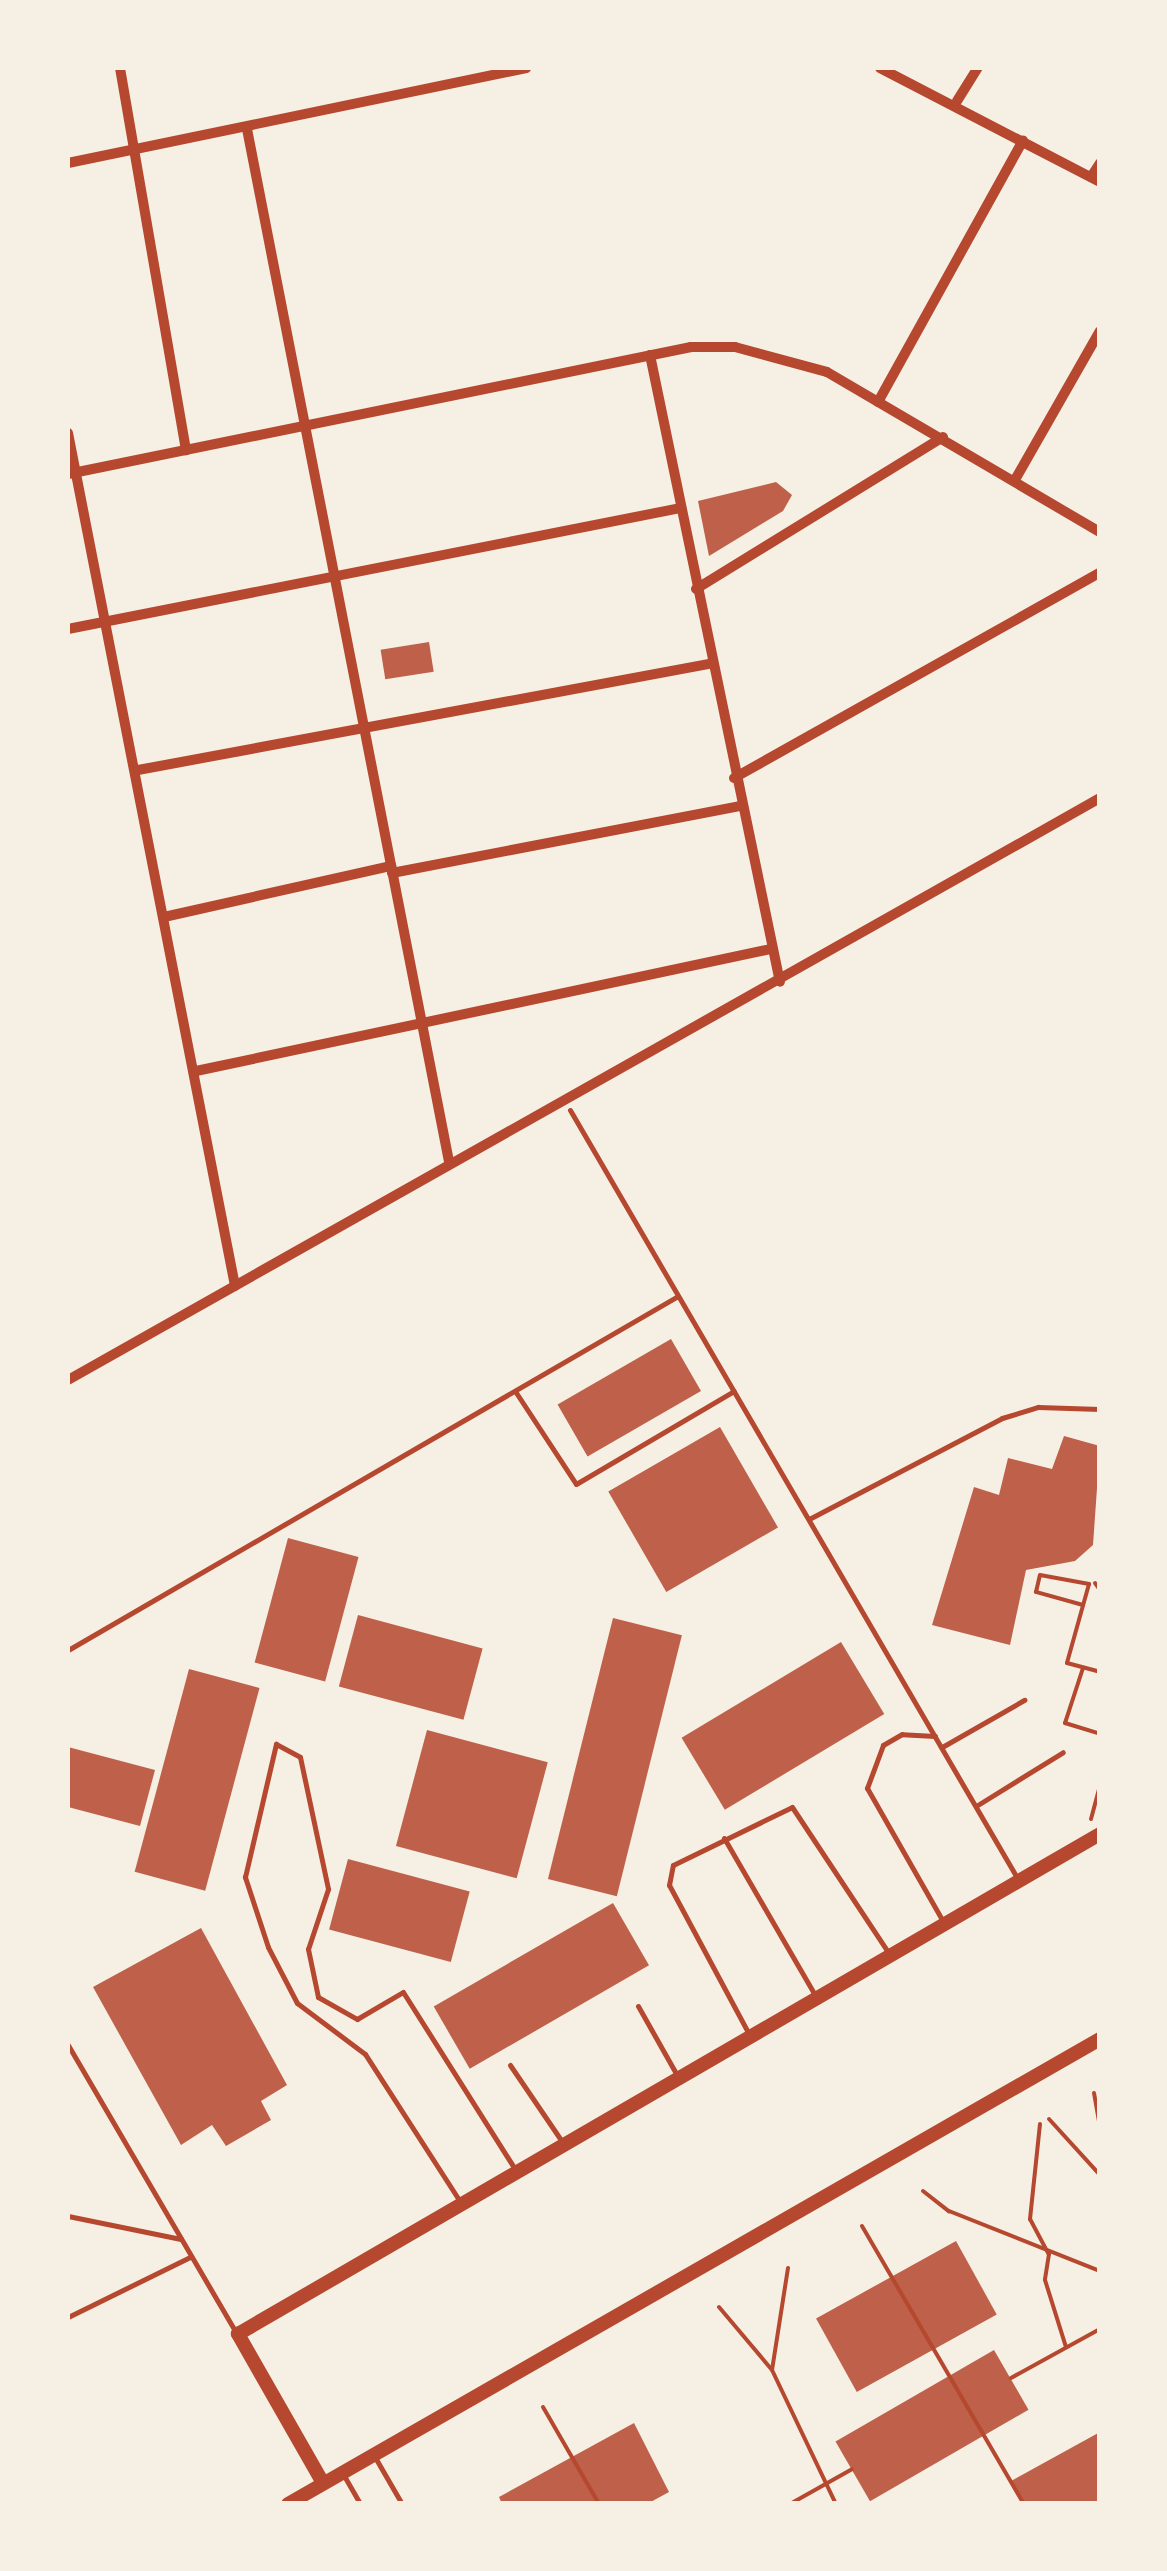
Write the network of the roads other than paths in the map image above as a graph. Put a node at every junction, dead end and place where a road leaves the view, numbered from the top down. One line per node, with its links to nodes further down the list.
1 (120, 68): 8 (street)
2 (526, 68): 6 (street)
3 (880, 68): 5 (street)
4 (978, 68): 5 (street)
5 (957, 101): 7 (street)
6 (247, 129): 8 (street); 15 (street)
7 (1022, 140): 11 (street); 14 (street)
8 (138, 148): 10 (street); 18 (street)
9 (1100, 163): 11 (street)
10 (68, 164)
11 (1095, 180)
12 (1100, 331): 20 (street)
13 (650, 356): 14 (street); 15 (street); 21 (street)
14 (878, 402): 17 (street)
15 (304, 424): 18 (street); 24 (street)
16 (68, 434): 19 (street)
17 (943, 437): 20 (street); 25 (street)
18 (186, 450): 19 (street)
19 (71, 473): 26 (street)
20 (1016, 478): 22 (street)
21 (681, 508): 24 (street); 25 (street)
22 (1100, 532)
23 (1100, 573): 31 (street)
24 (330, 580): 26 (street); 29 (street)
25 (696, 590): 28 (street)
26 (104, 621): 27 (street); 30 (street)
27 (68, 628)
28 (710, 664): 29 (street); 31 (street)
29 (364, 728): 30 (street); 34 (street)
30 (138, 770): 35 (street)
31 (734, 778): 33 (street)
32 (1100, 798): 37 (street)
33 (740, 806): 34 (street); 36 (street)
34 (392, 870): 35 (street); 38 (street)
35 (164, 917): 39 (street)
36 (771, 949): 37 (street); 38 (street)
37 (780, 982): 40 (street)
38 (422, 1025): 39 (street); 42 (street)
39 (196, 1071): 43 (street)
40 (564, 1098): 41 (street); 42 (street)
41 (570, 1110): 44 (lane)
42 (448, 1161): 43 (street)
43 (234, 1286): 45 (street)
44 (678, 1296): 46 (lane); 47 (lane)
45 (68, 1380)
46 (515, 1391): 47 (lane); 50 (lane)
47 (734, 1392): 49 (lane)
48 (1100, 1409): 49 (lane)
49 (809, 1519): 52 (lane)
50 (68, 1650)
51 (1024, 1700): 53 (lane)
52 (935, 1736): 53 (lane); 59 (lane)
53 (942, 1747): 55 (lane)
54 (1063, 1752): 55 (lane)
55 (976, 1806): 58 (lane)
56 (1100, 1834): 58 (street)
57 (724, 1838): 60 (lane); 61 (lane); 63 (lane)
58 (1020, 1883): 59 (street)
59 (946, 1926): 60 (street)
60 (891, 1957): 61 (street)
61 (818, 1999): 63 (street)
62 (638, 2006): 67 (lane)
63 (752, 2038): 67 (street)
64 (1100, 2039): 76 (street)
65 (68, 2045): 72 (lane)
66 (510, 2065): 68 (lane)
67 (680, 2079): 68 (street)
68 (565, 2146): 69 (street)
69 (517, 2173): 70 (street); 70 (lane)
70 (462, 2205): 75 (street)
71 (68, 2216): 72 (lane)
72 (181, 2239): 73 (lane)
73 (191, 2256): 74 (lane); 75 (lane)
74 (68, 2317)
75 (238, 2334): 78 (street)
76 (372, 2453): 77 (street); 81 (lane)
77 (341, 2472): 78 (street); 80 (lane)
78 (323, 2483): 79 (street)
79 (288, 2504)
80 (360, 2504)
81 (402, 2504)

